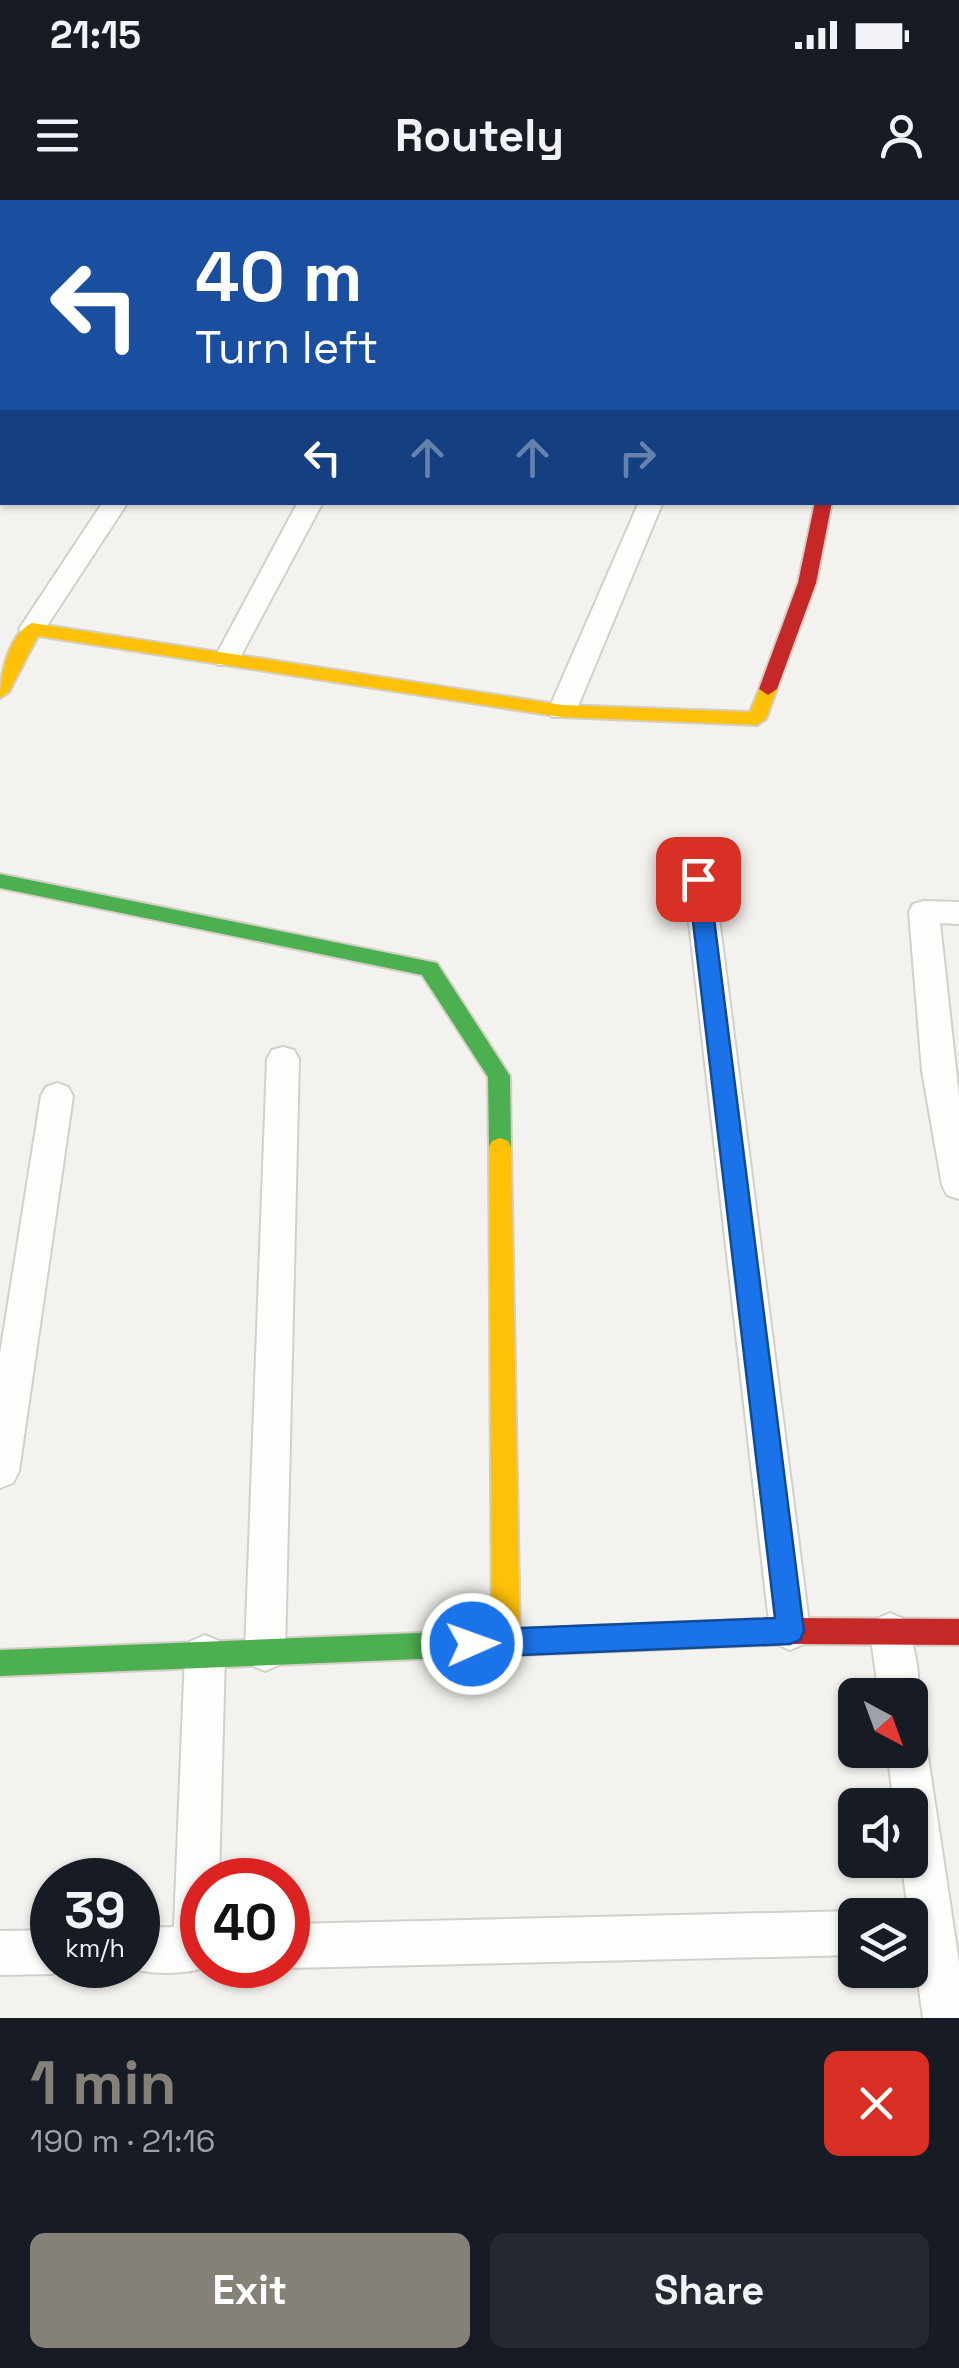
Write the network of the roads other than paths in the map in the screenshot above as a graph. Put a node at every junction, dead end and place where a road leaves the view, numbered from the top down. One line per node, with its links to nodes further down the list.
1 (114, 505): 5 (street)
2 (309, 505): 6 (street)
3 (649, 505): 8 (street)
4 (823, 505): 8 (street)
5 (32, 629): 6 (street); 7 (street)
6 (227, 659): 8 (street)
7 (0, 692)
8 (562, 711)
9 (698, 879): 16 (street)
10 (0, 881): 19 (street)
11 (959, 913): 14 (street)
12 (283, 1059): 20 (street)
13 (57, 1096): 15 (street)
14 (959, 1185)
15 (0, 1471)
16 (790, 1631): 17 (street); 19 (street)
17 (890, 1632): 18 (street); 23 (street)
18 (959, 1632)
19 (506, 1642): 20 (street)
20 (265, 1652): 21 (street)
21 (206, 1654): 22 (street); 25 (street)
22 (0, 1662)
23 (897, 1678)
24 (909, 1768): 26 (street)
25 (201, 1858)
26 (934, 1931): 31 (street)
27 (838, 1933): 28 (street)
28 (310, 1945)
29 (30, 1952): 30 (street)
30 (0, 1953)
31 (945, 2018)

